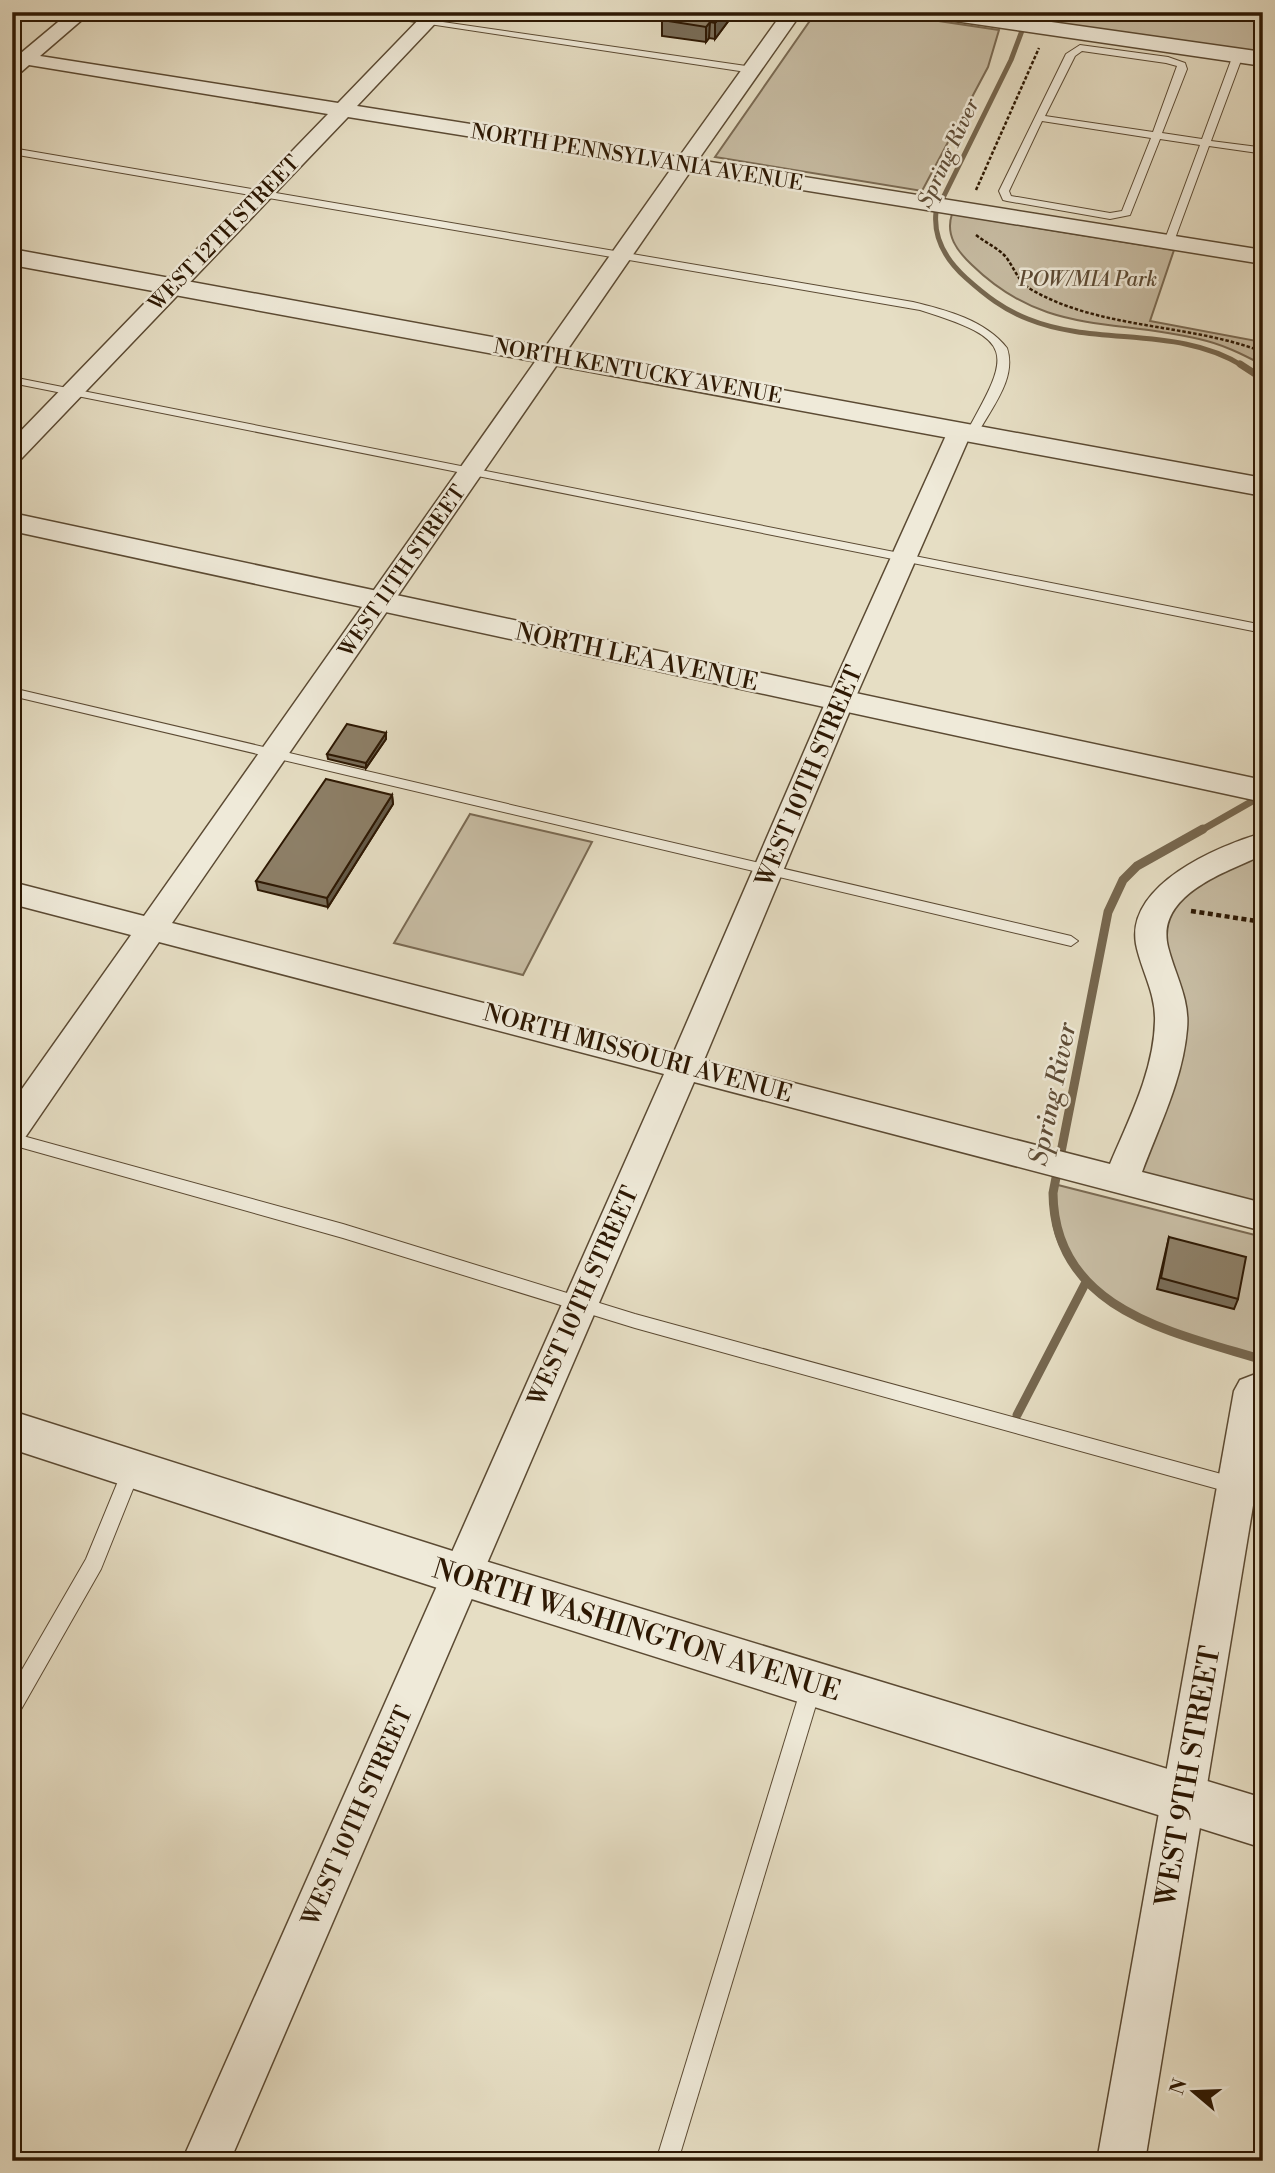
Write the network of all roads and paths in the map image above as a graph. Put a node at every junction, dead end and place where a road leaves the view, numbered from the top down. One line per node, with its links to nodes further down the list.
1 (82, 12): 8 (street)
2 (355, 12): 5 (lane)
3 (793, 12): 9 (street, WEST 11TH STREET)
4 (934, 12): 6 (street)
5 (432, 17): 9 (lane); 10 (street, WEST 12TH STREET)
6 (1238, 55): 7 (street); 13 (lane)
7 (1263, 59)
8 (17, 62): 10 (street, NORTH PENNSYLVANIA AVENUE)
9 (753, 70): 16 (street, WEST 11TH STREET)
10 (342, 110): 16 (street, NORTH PENNSYLVANIA AVENUE); 17 (street, WEST 12TH STREET)
11 (1039, 118): 12 (lane); 12 (lane); 12 (lane)
12 (1156, 136): 13 (lane)
13 (1206, 143): 14 (lane); 18 (lane)
14 (1258, 150)
15 (12, 151): 17 (lane)
16 (686, 164): 18 (street, NORTH PENNSYLVANIA AVENUE); 19 (street, WEST 11TH STREET)
17 (262, 194): 19 (lane); 22 (street, WEST 12TH STREET)
18 (1169, 242): 21 (street, NORTH PENNSYLVANIA AVENUE)
19 (621, 254): 23 (street, WEST 11TH STREET); 26 (lane)
20 (12, 257): 22 (street, NORTH KENTUCKY AVENUE)
21 (1263, 257)
22 (173, 286): 23 (street, NORTH KENTUCKY AVENUE); 25 (street, WEST 12TH STREET)
23 (551, 355): 26 (street, NORTH KENTUCKY AVENUE); 28 (street, WEST 11TH STREET)
24 (12, 380): 25 (lane)
25 (72, 391): 27 (street, WEST 12TH STREET); 28 (lane)
26 (966, 432): 29 (street, NORTH KENTUCKY AVENUE); 31 (street, WEST 10TH STREET)
27 (12, 454)
28 (471, 471): 31 (lane); 32 (street, WEST 11TH STREET)
29 (1263, 487)
30 (12, 522): 32 (street, NORTH LEA AVENUE)
31 (904, 558): 33 (lane); 35 (street, WEST 10TH STREET)
32 (380, 602): 35 (street, NORTH LEA AVENUE); 36 (street, WEST 11TH STREET)
33 (1263, 629)
34 (12, 692): 36 (lane)
35 (840, 701): 37 (street, NORTH LEA AVENUE); 39 (street, WEST 10TH STREET)
36 (274, 754): 39 (lane); 43 (street, WEST 11TH STREET)
37 (1263, 791)
38 (1263, 843): 48 (street)
39 (768, 871): 44 (lane); 45 (street, WEST 10TH STREET)
40 (12, 893): 43 (street, NORTH MISSOURI AVENUE)
41 (1179, 910): 42 (path)
42 (1263, 922)
43 (153, 928): 45 (street, NORTH MISSOURI AVENUE); 46 (street, WEST 11TH STREET)
44 (1071, 942)
45 (685, 1065): 48 (street, NORTH MISSOURI AVENUE); 50 (street, WEST 10TH STREET)
46 (12, 1130)
47 (12, 1139): 50 (lane)
48 (1121, 1181): 49 (street, NORTH MISSOURI AVENUE)
49 (1263, 1217)
50 (580, 1303): 54 (lane); 55 (street, WEST 10TH STREET)
51 (1253, 1391): 54 (street, WEST 9TH STREET)
52 (12, 1430): 53 (street, NORTH WASHINGTON AVENUE)
53 (132, 1469): 55 (street, NORTH WASHINGTON AVENUE); 57 (lane)
54 (1236, 1486): 58 (street, WEST 9TH STREET)
55 (462, 1575): 56 (street, NORTH WASHINGTON AVENUE); 60 (street, WEST 10TH STREET)
56 (813, 1683): 58 (street, NORTH WASHINGTON AVENUE); 61 (lane)
57 (12, 1706)
58 (1183, 1797): 59 (street, NORTH WASHINGTON AVENUE); 62 (street, WEST 9TH STREET)
59 (1263, 1823)
60 (206, 2161)
61 (667, 2161)
62 (1121, 2161)

